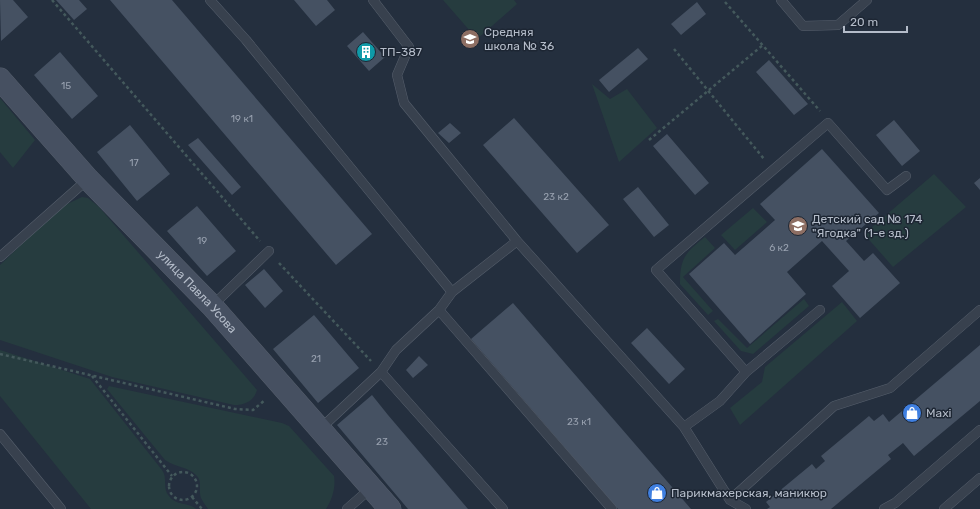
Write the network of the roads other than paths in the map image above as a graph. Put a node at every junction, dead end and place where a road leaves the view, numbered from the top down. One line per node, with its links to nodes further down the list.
1 (210, 0): 11 (lane)
2 (373, 0): 8 (lane)
3 (781, 0): 4 (lane)
4 (867, 0)
5 (0, 79): 7 (street, улица Павла Усова)
6 (906, 176): 17 (lane)
7 (88, 179): 10 (lane); 12 (street, улица Павла Усова)
8 (517, 241): 11 (lane); 18 (lane)
9 (269, 252): 12 (lane)
10 (0, 257)
11 (452, 292): 13 (lane)
12 (212, 306): 19 (street, улица Павла Усова)
13 (439, 310): 16 (lane); 29 (lane)
14 (820, 310): 17 (lane)
15 (980, 310): 24 (lane)
16 (381, 372): 19 (lane); 28 (lane)
17 (746, 372): 18 (lane)
18 (684, 427): 24 (lane)
19 (320, 429): 23 (street, улица Павла Усова)
20 (980, 430): 31 (lane)
21 (0, 434): 25 (lane)
22 (980, 478): 32 (lane)
23 (371, 488): 26 (lane); 27 (street, улица Павла Усова)
24 (730, 500): 30 (lane)
25 (61, 509)
26 (347, 509)
27 (390, 509)
28 (503, 509)
29 (612, 509)
30 (746, 509)
31 (884, 509)
32 (944, 509)

